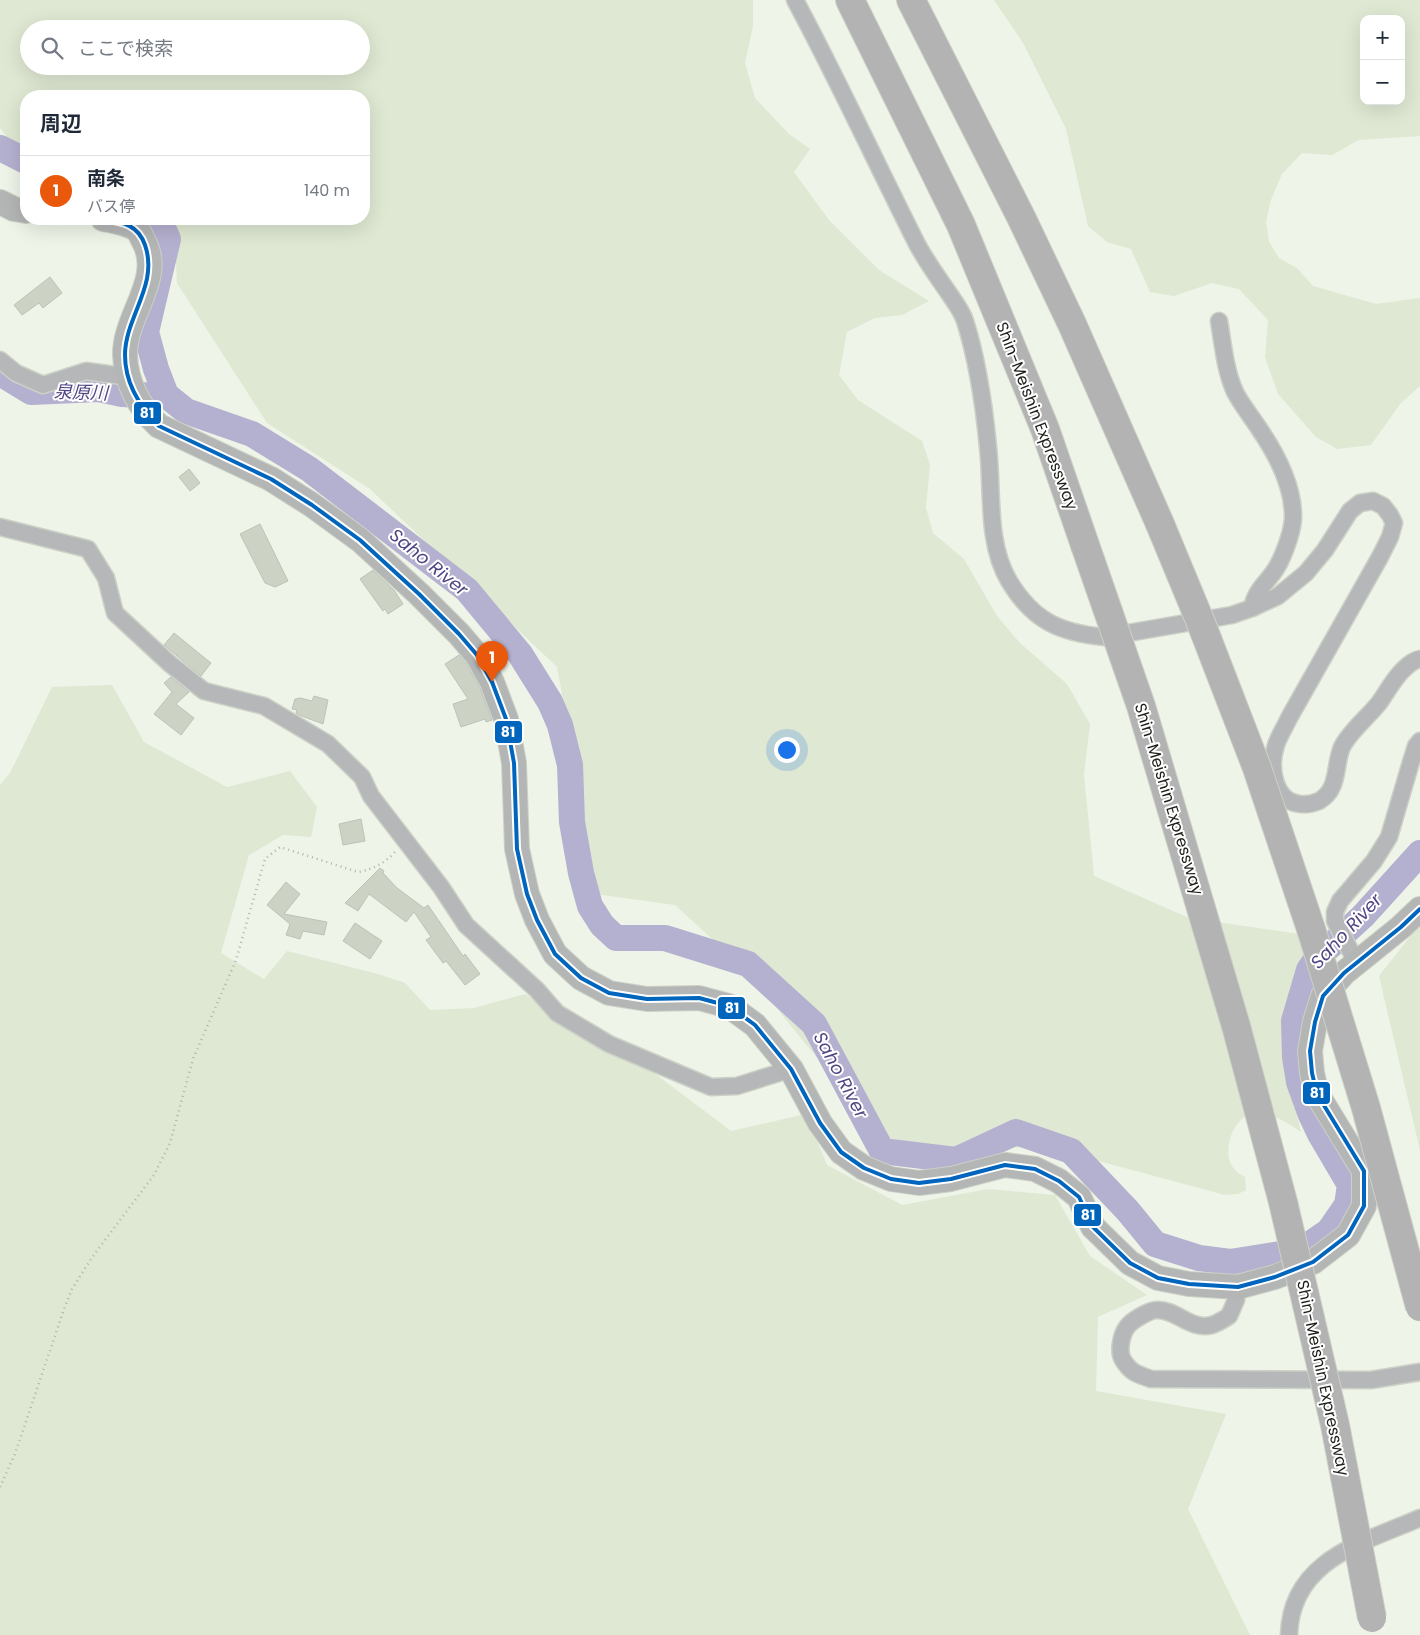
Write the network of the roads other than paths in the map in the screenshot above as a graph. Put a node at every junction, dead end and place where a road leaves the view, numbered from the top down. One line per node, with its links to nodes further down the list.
1 (795, 0): 13 (street)
2 (835, 0): 8 (highway)
3 (850, 0): 8 (highway, Shin-Meishin Expressway)
4 (911, 0): 20 (highway, bridge)
5 (0, 202): 6 (main road)
6 (20, 210)
7 (125, 225): 11 (main road)
8 (961, 225): 23 (highway, Shin-Meishin Expressway, bridge)
9 (1219, 321): 13 (street)
10 (0, 360): 11 (street)
11 (133, 388): 18 (main road)
12 (0, 527): 18 (street)
13 (1252, 608): 14 (street)
14 (1420, 659)
15 (1420, 741): 17 (street)
16 (1420, 909): 17 (main road)
17 (1355, 958): 19 (main road)
18 (791, 1069): 19 (main road)
19 (1238, 1287): 21 (street)
20 (1420, 1307)
21 (1420, 1372)
22 (1420, 1518): 24 (street)
23 (1373, 1627)
24 (1289, 1635)

